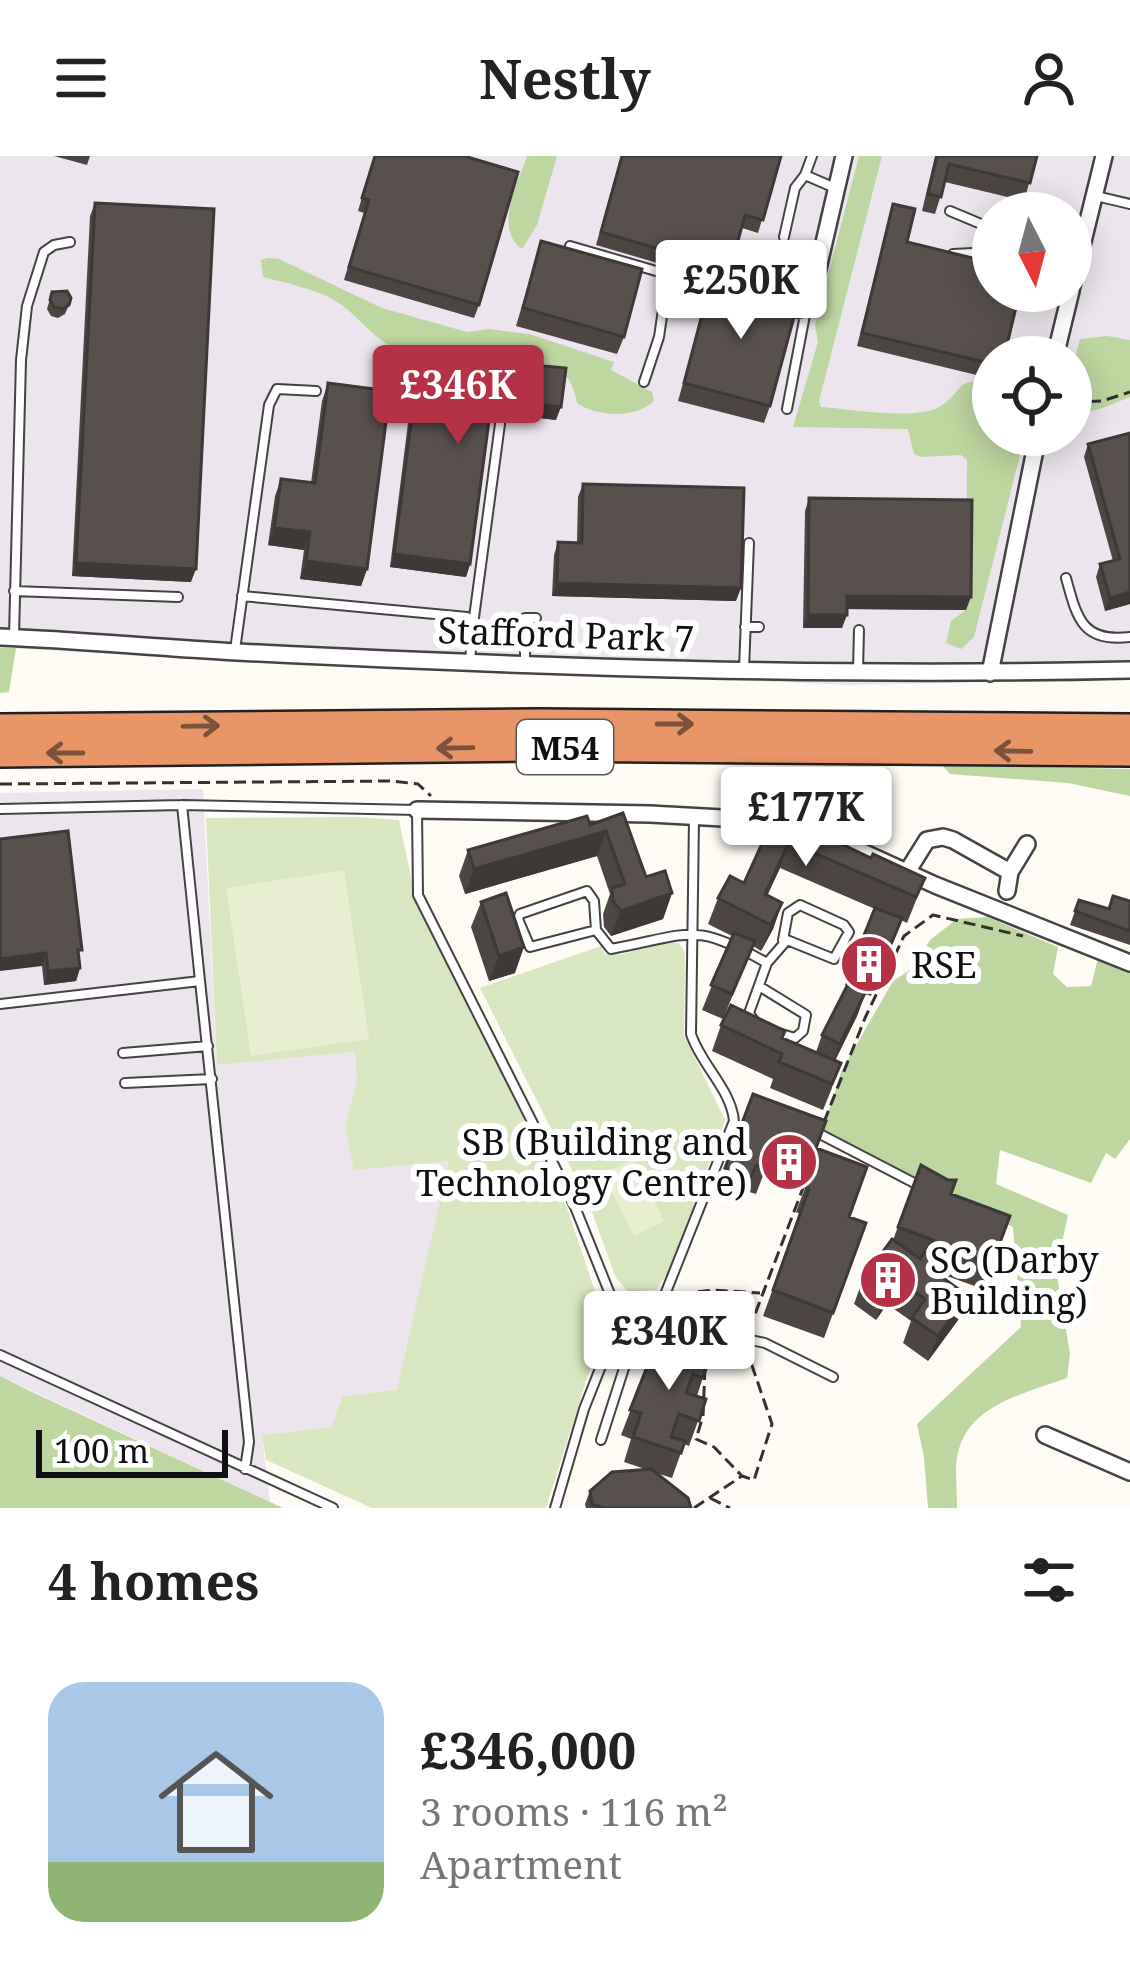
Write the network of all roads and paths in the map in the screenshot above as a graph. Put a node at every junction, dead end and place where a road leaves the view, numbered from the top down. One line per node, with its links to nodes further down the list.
1 (812, 156): 4 (lane)
2 (844, 156): 5 (street)
3 (1104, 156): 6 (street)
4 (805, 175): 5 (lane); 11 (lane)
5 (836, 189): 17 (street)
6 (1096, 196): 7 (lane); 8 (street)
7 (1130, 204)
8 (1092, 208)
9 (950, 211): 10 (lane)
10 (972, 220)
11 (784, 237)
12 (70, 242): 30 (lane)
13 (570, 246): 16 (lane)
14 (938, 252): 15 (lane)
15 (972, 252)
16 (668, 275): 18 (lane); 21 (lane)
17 (814, 286): 20 (lane)
18 (736, 295)
19 (782, 308): 20 (lane)
20 (805, 315): 25 (lane)
21 (644, 382)
22 (316, 391): 31 (lane)
23 (1130, 392): 24 (path)
24 (1092, 401)
25 (787, 409)
26 (500, 424): 34 (lane)
27 (1034, 456): 46 (street)
28 (749, 543): 35 (lane)
29 (1066, 578): 38 (lane)
30 (14, 591): 32 (lane); 39 (lane)
31 (242, 596): 34 (lane); 40 (lane)
32 (178, 597)
33 (536, 618): 42 (lane)
34 (472, 626): 41 (lane)
35 (745, 626): 36 (lane); 43 (lane)
36 (759, 627)
37 (859, 630): 45 (lane)
38 (1130, 637)
39 (7, 638): 40 (street, Stafford Park 7)
40 (235, 652): 41 (street, Stafford Park 7)
41 (470, 661): 42 (street, Stafford Park 7)
42 (526, 663): 43 (street, Stafford Park 7)
43 (744, 669): 45 (street, Stafford Park 7)
44 (1130, 670): 46 (street, Stafford Park 7)
45 (858, 672): 46 (street, Stafford Park 7)
46 (990, 673)
47 (0, 728): 48 (highway, M54, one-way to 48)
48 (1130, 728)
49 (1130, 752): 50 (highway, M54, one-way to 50)
50 (0, 753)
51 (0, 784): 55 (path)
52 (182, 805): 53 (lane); 54 (lane); 67 (lane)
53 (0, 809)
54 (417, 810): 55 (street); 82 (lane)
55 (459, 810): 56 (street)
56 (694, 817): 58 (street); 62 (lane)
57 (1027, 844): 59 (street)
58 (907, 872): 59 (street); 63 (street)
59 (1010, 872): 60 (street)
60 (1007, 891)
61 (596, 930): 61 (lane); 62 (lane)
62 (694, 934): 65 (lane); 74 (lane)
63 (1061, 939): 66 (street); 77 (path)
64 (783, 940): 64 (lane); 65 (lane)
65 (767, 963): 68 (lane)
66 (1130, 963)
67 (200, 981): 69 (lane); 70 (lane)
68 (759, 986): 68 (lane)
69 (0, 1004)
70 (208, 1046): 71 (lane); 72 (lane)
71 (123, 1052)
72 (212, 1079): 73 (lane); 89 (lane)
73 (125, 1083)
74 (733, 1107): 75 (lane); 82 (lane)
75 (748, 1109)
76 (800, 1126): 77 (lane)
77 (820, 1134): 79 (lane)
78 (808, 1175): 81 (path)
79 (922, 1188)
80 (680, 1294): 81 (path)
81 (761, 1294): 83 (path)
82 (651, 1318): 83 (lane); 88 (lane); 94 (lane)
83 (746, 1339): 86 (lane); 91 (path)
84 (699, 1354): 91 (path)
85 (0, 1355): 89 (lane)
86 (833, 1376)
87 (1045, 1435): 90 (street)
88 (601, 1440)
89 (245, 1469): 93 (lane)
90 (1130, 1472)
91 (742, 1476): 92 (path)
92 (708, 1497): 95 (path); 96 (path)
93 (333, 1508)
94 (555, 1508)
95 (694, 1508)
96 (730, 1508)

